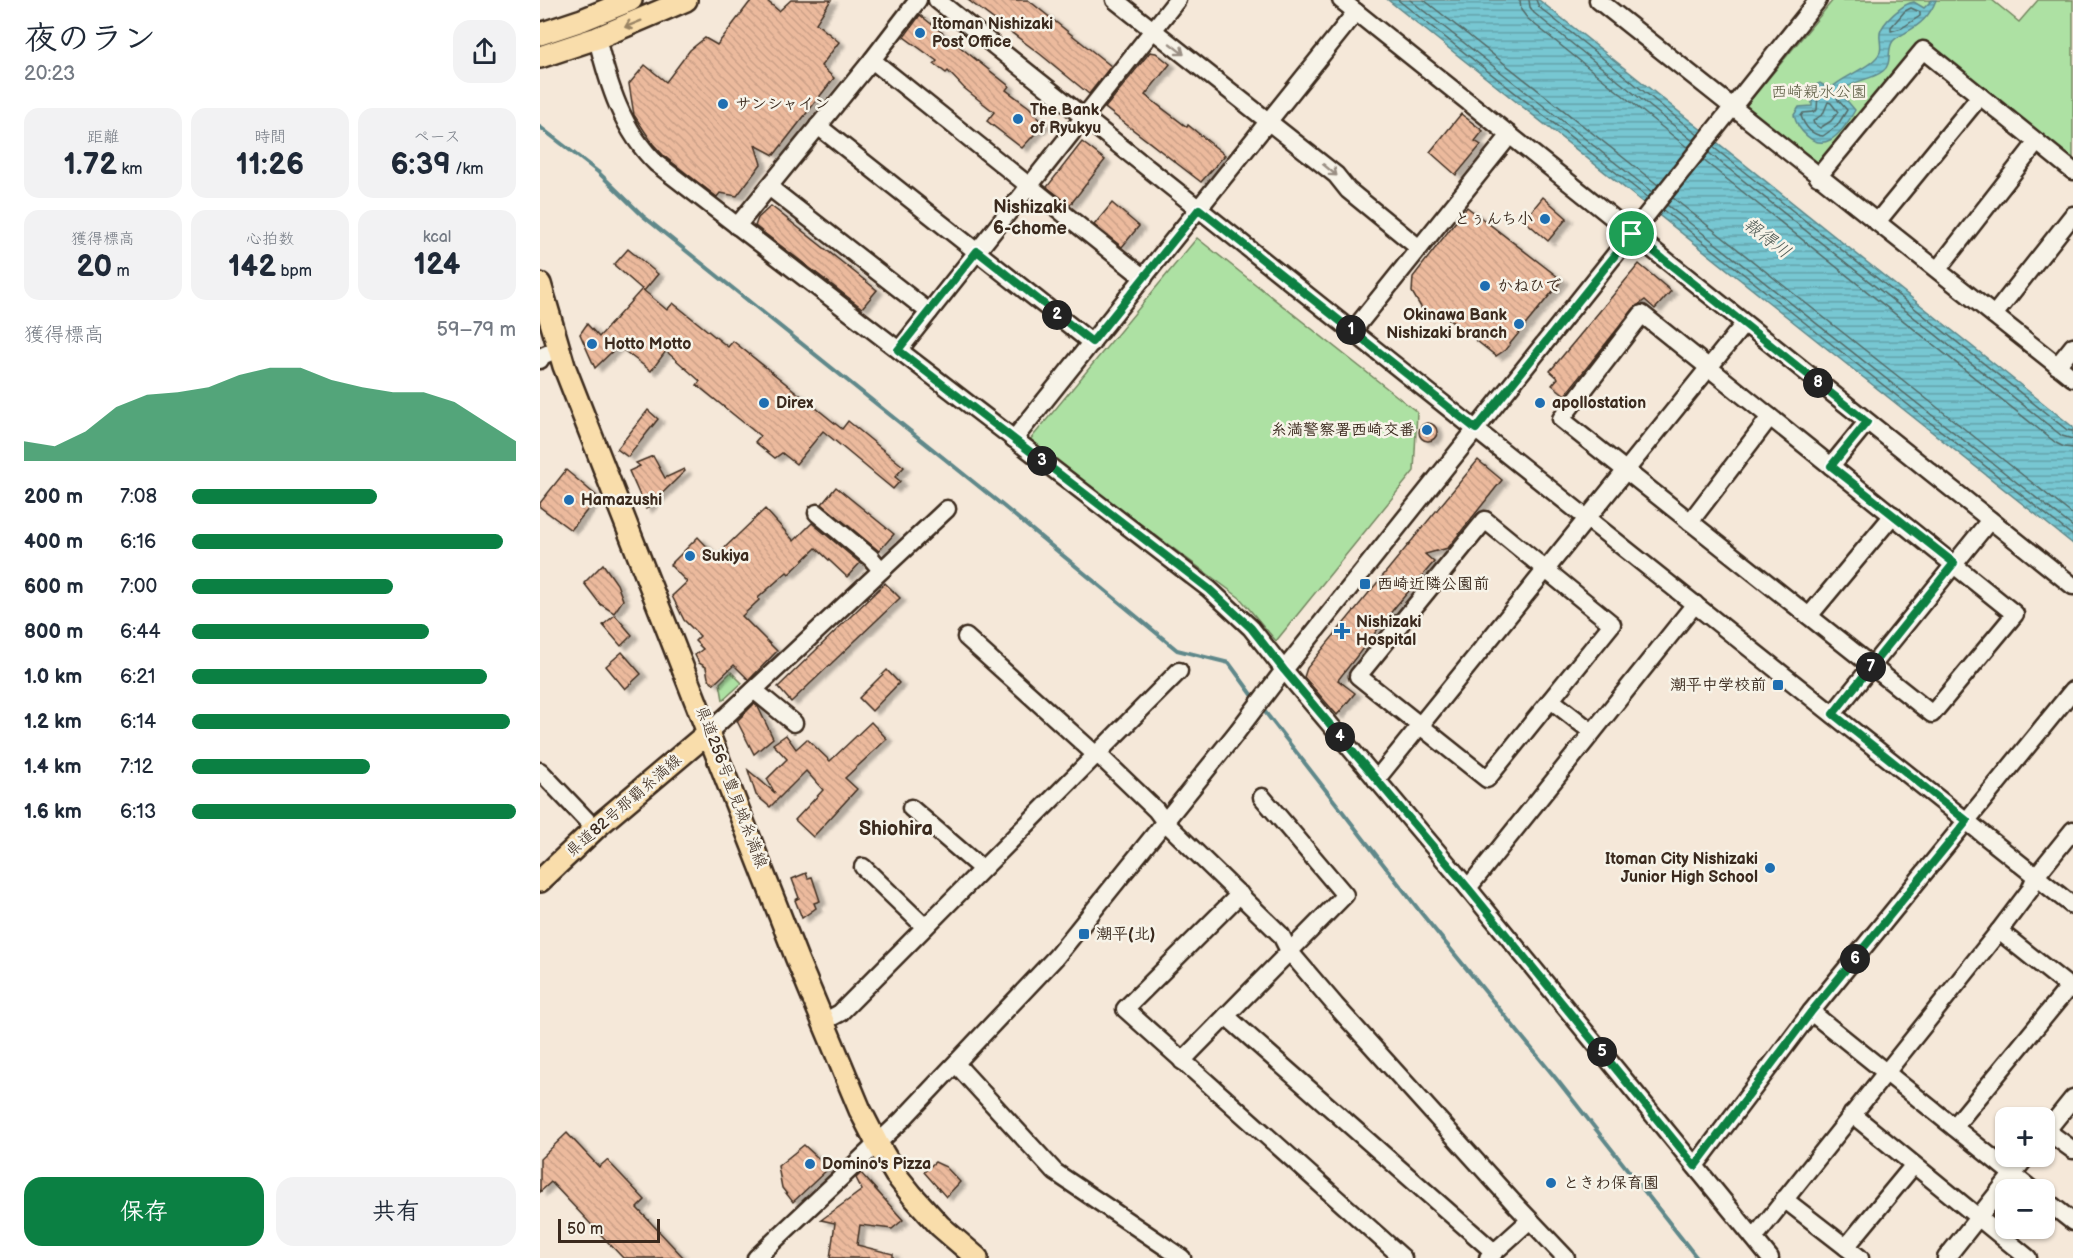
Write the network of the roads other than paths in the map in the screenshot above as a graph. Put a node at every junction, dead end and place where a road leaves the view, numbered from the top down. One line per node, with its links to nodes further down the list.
1 (631, 0): 12 (main road)
2 (686, 0): 13 (main road, one-way to 13)
3 (918, 0): 15 (street)
4 (937, 0): 18 (street)
5 (1115, 0): 11 (street)
6 (1177, 0): 11 (street)
7 (1341, 0): 10 (street)
8 (1598, 0): 17 (street)
9 (1818, 0): 17 (street)
10 (1356, 12): 19 (street); 21 (street)
11 (1153, 30): 18 (street); 19 (street, one-way to 19)
12 (540, 34)
13 (597, 38): 14 (main road); 30 (street)
14 (540, 57)
15 (872, 60): 20 (street); 25 (street)
16 (1980, 96): 22 (street); 24 (street); 29 (street)
17 (1732, 108): 24 (street); 31 (street)
18 (1083, 117): 25 (street); 27 (street)
19 (1268, 122): 27 (street); 32 (street, one-way to 32)
20 (818, 126): 26 (street); 33 (street)
21 (1510, 135): 31 (street); 32 (street)
22 (2037, 142): 23 (street); 34 (street)
23 (2073, 171)
24 (1818, 177): 29 (street)
25 (1029, 186): 33 (street); 35 (street)
26 (770, 187): 30 (street); 37 (street)
27 (1199, 209): 35 (street); 40 (street)
28 (2073, 215): 38 (street)
29 (1877, 222): 34 (street)
30 (737, 226): 43 (street)
31 (1632, 234): 39 (street); 50 (street)
32 (1419, 248): 40 (street)
33 (977, 251): 37 (street); 41 (street)
34 (1938, 269): 38 (street)
35 (1144, 278): 41 (street)
36 (540, 284): 44 (main road, 県道256号豊見城糸満線)
37 (929, 312): 43 (street)
38 (1994, 315): 45 (street)
39 (1744, 324): 46 (street); 49 (street)
40 (1352, 332): 50 (street)
41 (1092, 342): 51 (street)
42 (2073, 346): 45 (street)
43 (898, 350): 51 (street)
44 (549, 355): 76 (main road, 県道256号豊見城糸満線)
45 (2057, 366): 47 (street)
46 (1709, 368): 48 (street); 53 (street); 53 (street)
47 (2073, 378)
48 (1770, 417): 52 (street); 59 (street)
49 (1867, 422): 52 (street); 58 (street)
50 (1476, 429): 57 (street); 68 (street)
51 (1014, 439): 68 (street)
52 (1831, 466): 56 (street)
53 (1625, 471): 57 (street); 59 (street)
54 (947, 509): 61 (street)
55 (817, 513): 61 (street)
56 (1893, 515): 60 (street); 65 (street)
57 (1587, 518): 62 (street); 64 (street)
58 (1990, 520): 60 (street); 63 (street)
59 (1689, 522): 65 (street)
60 (1954, 563): 67 (street); 67 (street)
61 (881, 570): 70 (street)
62 (1546, 570): 72 (street); 75 (street); 75 (street)
63 (2073, 586)
64 (1695, 604): 73 (street); 77 (street)
65 (1809, 616): 67 (street)
66 (966, 637): 78 (street)
67 (1872, 666): 73 (street)
68 (1284, 670): 80 (street); 84 (street)
69 (1179, 671): 78 (street)
70 (754, 690): 74 (street); 76 (street)
71 (2073, 690): 83 (street)
72 (1551, 700): 75 (street); 77 (street)
73 (1833, 714): 83 (street)
74 (794, 723)
75 (1421, 725): 80 (street)
76 (709, 732): 85 (main road, 県道82号那覇糸満線); 100 (main road, 県道256号豊見城糸満線)
77 (1592, 732): 91 (street)
78 (1095, 754): 84 (street); 88 (street)
79 (540, 771): 85 (street)
80 (1376, 780): 91 (street)
81 (1262, 797): 96 (street)
82 (911, 808): 88 (street)
83 (1967, 821): 89 (street); 98 (street)
84 (1165, 822): 92 (street); 102 (street)
85 (595, 829): 90 (main road, 県道82号那覇糸満線)
86 (2073, 830): 89 (street)
87 (863, 867): 94 (street)
88 (982, 869): 94 (street)
89 (2036, 876): 93 (street); 95 (street)
90 (540, 881)
91 (1468, 888): 111 (street)
92 (1240, 894): 96 (street); 101 (street)
93 (2073, 906)
94 (925, 927): 100 (street)
95 (1999, 931): 97 (street); 103 (street)
96 (1289, 951): 99 (street); 119 (street)
97 (2071, 989): 107 (street)
98 (1811, 1012): 103 (street); 111 (street)
99 (1226, 1016): 101 (street); 123 (street)
100 (823, 1022): 109 (main road, 県道256号豊見城糸満線)
101 (1182, 1061): 127 (street)
102 (956, 1064): 109 (street); 126 (street)
103 (1887, 1071): 105 (street); 107 (street)
104 (2073, 1098): 106 (street)
105 (1852, 1114): 112 (street); 116 (street)
106 (2055, 1121)
107 (1954, 1127): 114 (street)
108 (2055, 1138): 110 (street)
109 (877, 1143): 124 (street); 125 (main road, 県道256号豊見城糸満線)
110 (2073, 1150)
111 (1695, 1166): 121 (street)
112 (1913, 1166): 118 (street); 122 (street)
113 (2018, 1167): 114 (street)
114 (2013, 1174): 115 (street); 118 (street)
115 (2019, 1179)
116 (1784, 1199): 121 (street); 122 (street)
117 (2055, 1208): 120 (street)
118 (1979, 1217): 131 (street); 132 (street)
119 (1530, 1220): 123 (street); 128 (street)
120 (2073, 1222)
121 (1754, 1238): 129 (street)
122 (1846, 1247): 130 (street)
123 (1491, 1255)
124 (756, 1258)
125 (977, 1258)
126 (1182, 1258)
127 (1403, 1258)
128 (1566, 1258)
129 (1770, 1258)
130 (1860, 1258)
131 (1946, 1258)
132 (2028, 1258)

